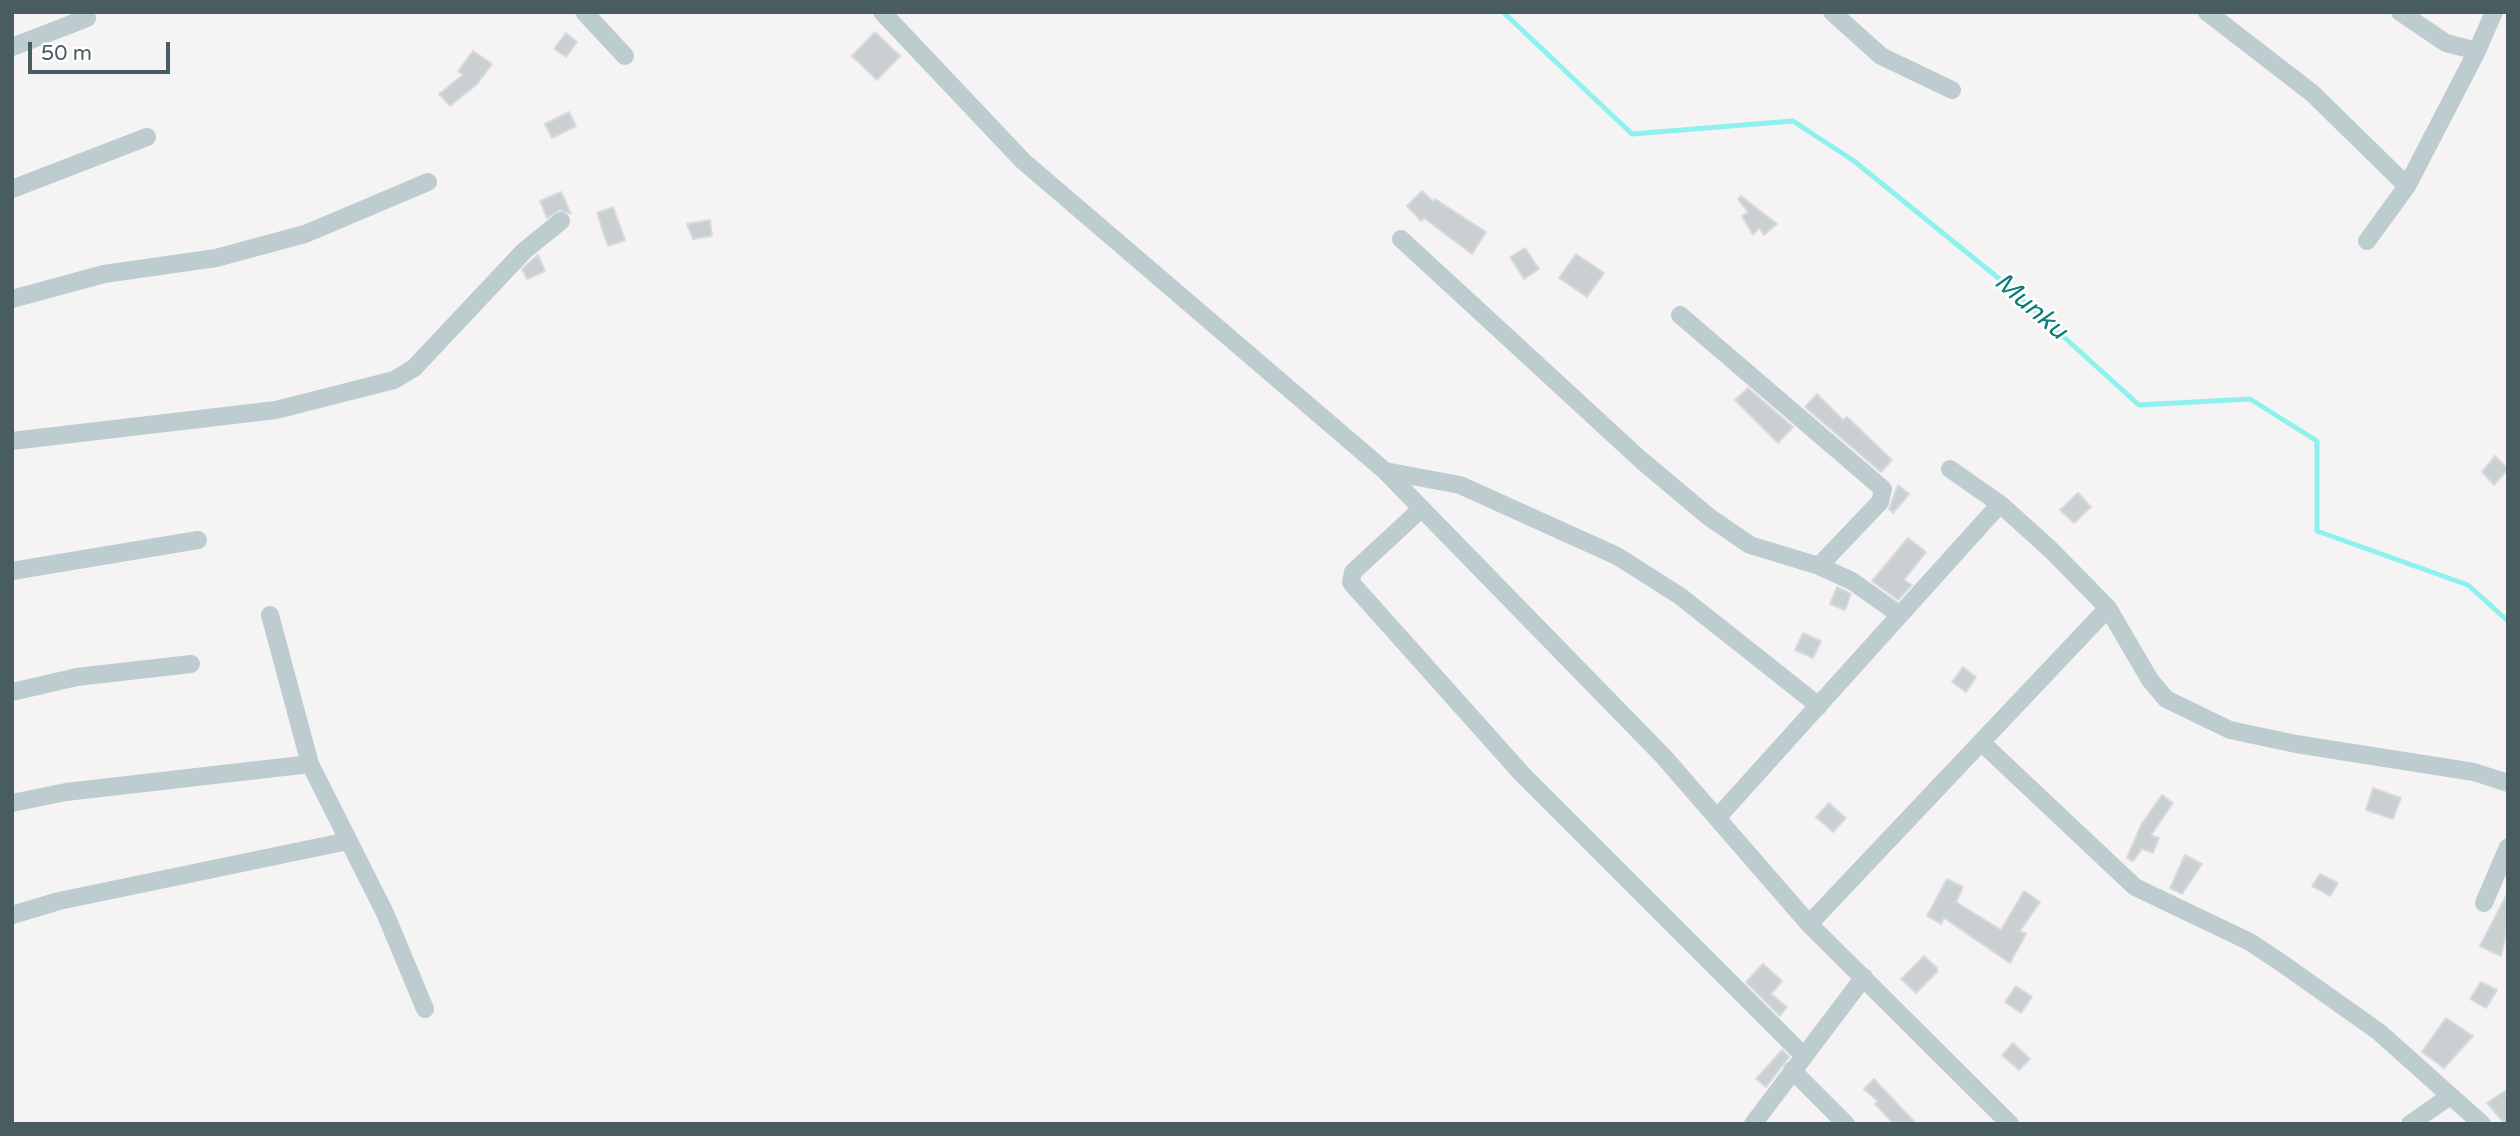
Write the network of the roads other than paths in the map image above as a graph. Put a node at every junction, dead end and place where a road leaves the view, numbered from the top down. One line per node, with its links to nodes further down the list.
1 (584, 12): 10 (street)
2 (882, 12): 23 (street)
3 (1832, 12): 11 (street)
4 (2207, 12): 14 (street)
5 (2400, 12): 9 (street)
6 (2494, 12): 9 (street)
7 (86, 18): 8 (street)
8 (12, 47)
9 (2477, 51): 14 (street)
10 (625, 56)
11 (1952, 90)
12 (147, 137): 15 (street)
13 (428, 183): 19 (street)
14 (2407, 186): 18 (street)
15 (12, 189)
16 (561, 221): 21 (street)
17 (1401, 239): 27 (street)
18 (2367, 241)
19 (12, 299)
20 (1680, 315): 27 (street)
21 (12, 441)
22 (1950, 469): 24 (street)
23 (1385, 471): 25 (street); 34 (street)
24 (2000, 504): 29 (street); 31 (street)
25 (1420, 510): 39 (street); 47 (street)
26 (198, 540): 28 (street)
27 (1819, 566): 31 (street)
28 (12, 571)
29 (2108, 608): 35 (street); 37 (street)
30 (270, 615): 36 (street)
31 (1900, 615): 34 (street)
32 (191, 664): 33 (street)
33 (12, 692)
34 (1819, 706): 39 (street)
35 (1981, 742): 44 (street); 49 (street)
36 (310, 764): 38 (street); 40 (street)
37 (2508, 783)
38 (12, 803)
39 (1717, 818): 44 (street)
40 (348, 841): 43 (street); 46 (street)
41 (2508, 847): 42 (street)
42 (2484, 903)
43 (12, 915)
44 (1809, 924): 45 (street)
45 (1864, 976): 47 (street); 52 (street)
46 (425, 1009)
47 (1804, 1056): 48 (street)
48 (1792, 1070): 50 (street); 51 (street)
49 (2450, 1096): 53 (street); 54 (street)
50 (1753, 1124)
51 (1846, 1124)
52 (2010, 1124)
53 (2410, 1124)
54 (2482, 1124)

